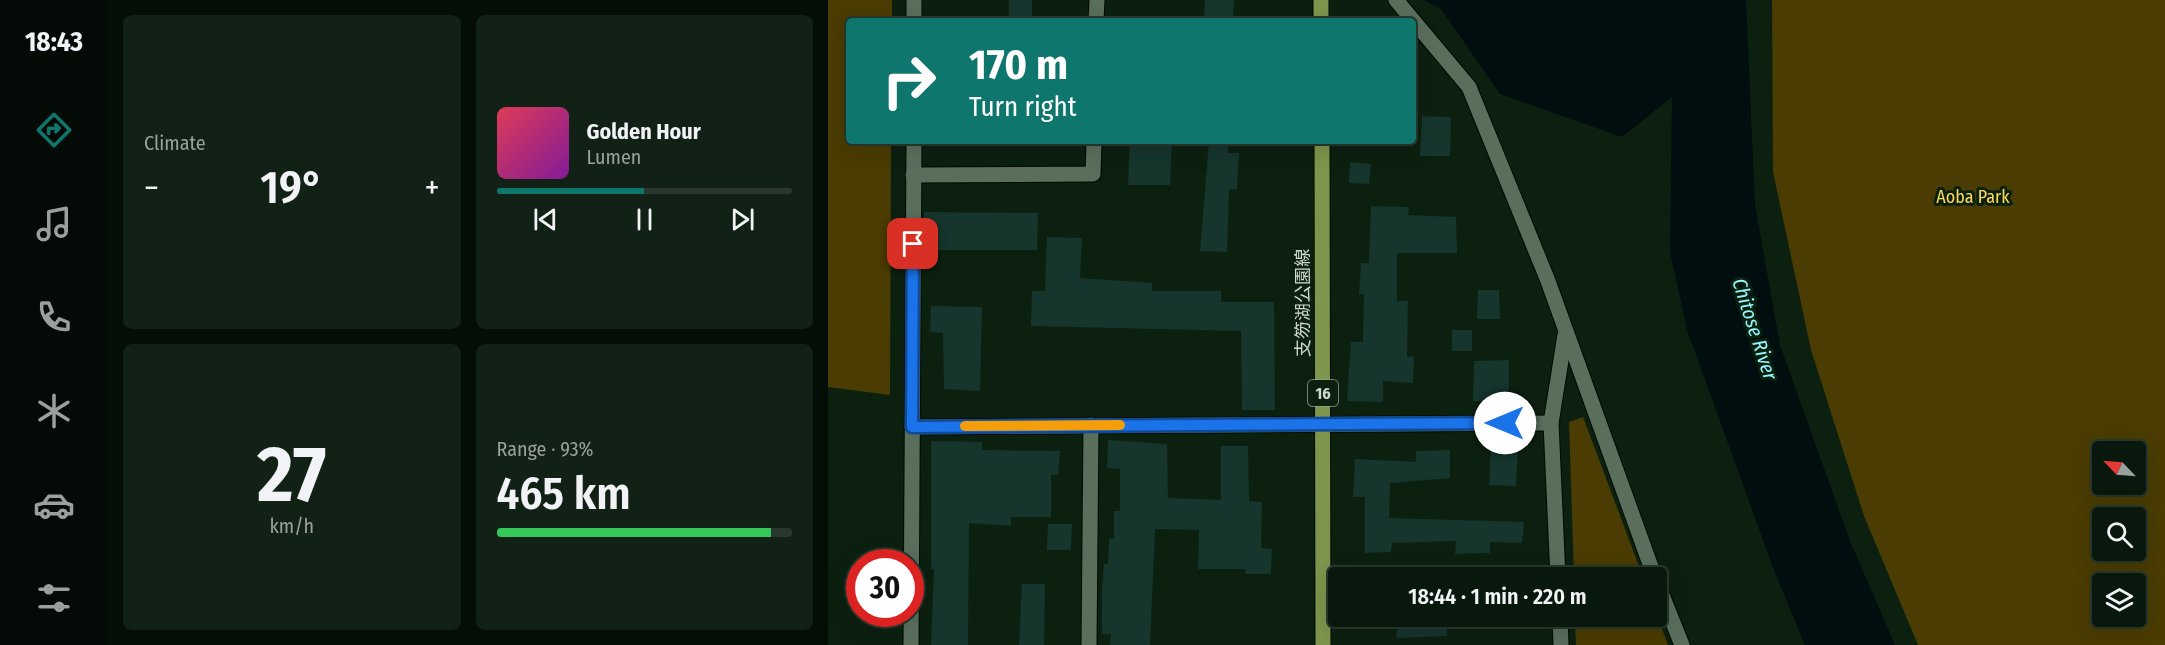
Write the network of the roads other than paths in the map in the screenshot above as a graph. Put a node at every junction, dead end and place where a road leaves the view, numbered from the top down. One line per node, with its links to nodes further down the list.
1 (914, 0): 5 (street)
2 (1097, 0): 6 (street)
3 (1321, 0): 7 (main road)
4 (1396, 0): 8 (street)
5 (914, 18)
6 (1096, 18)
7 (1322, 18)
8 (1411, 18)
9 (1416, 24): 14 (street)
10 (914, 144): 13 (street)
11 (1094, 144): 13 (street)
12 (1322, 144): 15 (main road, 支笏湖公園線 / 16)
13 (914, 176): 18 (street)
14 (1566, 332): 16 (street); 20 (street)
15 (1323, 423): 16 (street); 17 (street); 25 (main road, 支笏湖公園線 / 16)
16 (1551, 423): 19 (street)
17 (1091, 425): 18 (street); 24 (street)
18 (912, 427): 23 (street)
19 (1558, 567)
20 (1651, 567)
21 (1667, 608): 27 (street)
22 (1560, 627): 26 (street)
23 (911, 645)
24 (1089, 645)
25 (1323, 645)
26 (1561, 645)
27 (1682, 645)

